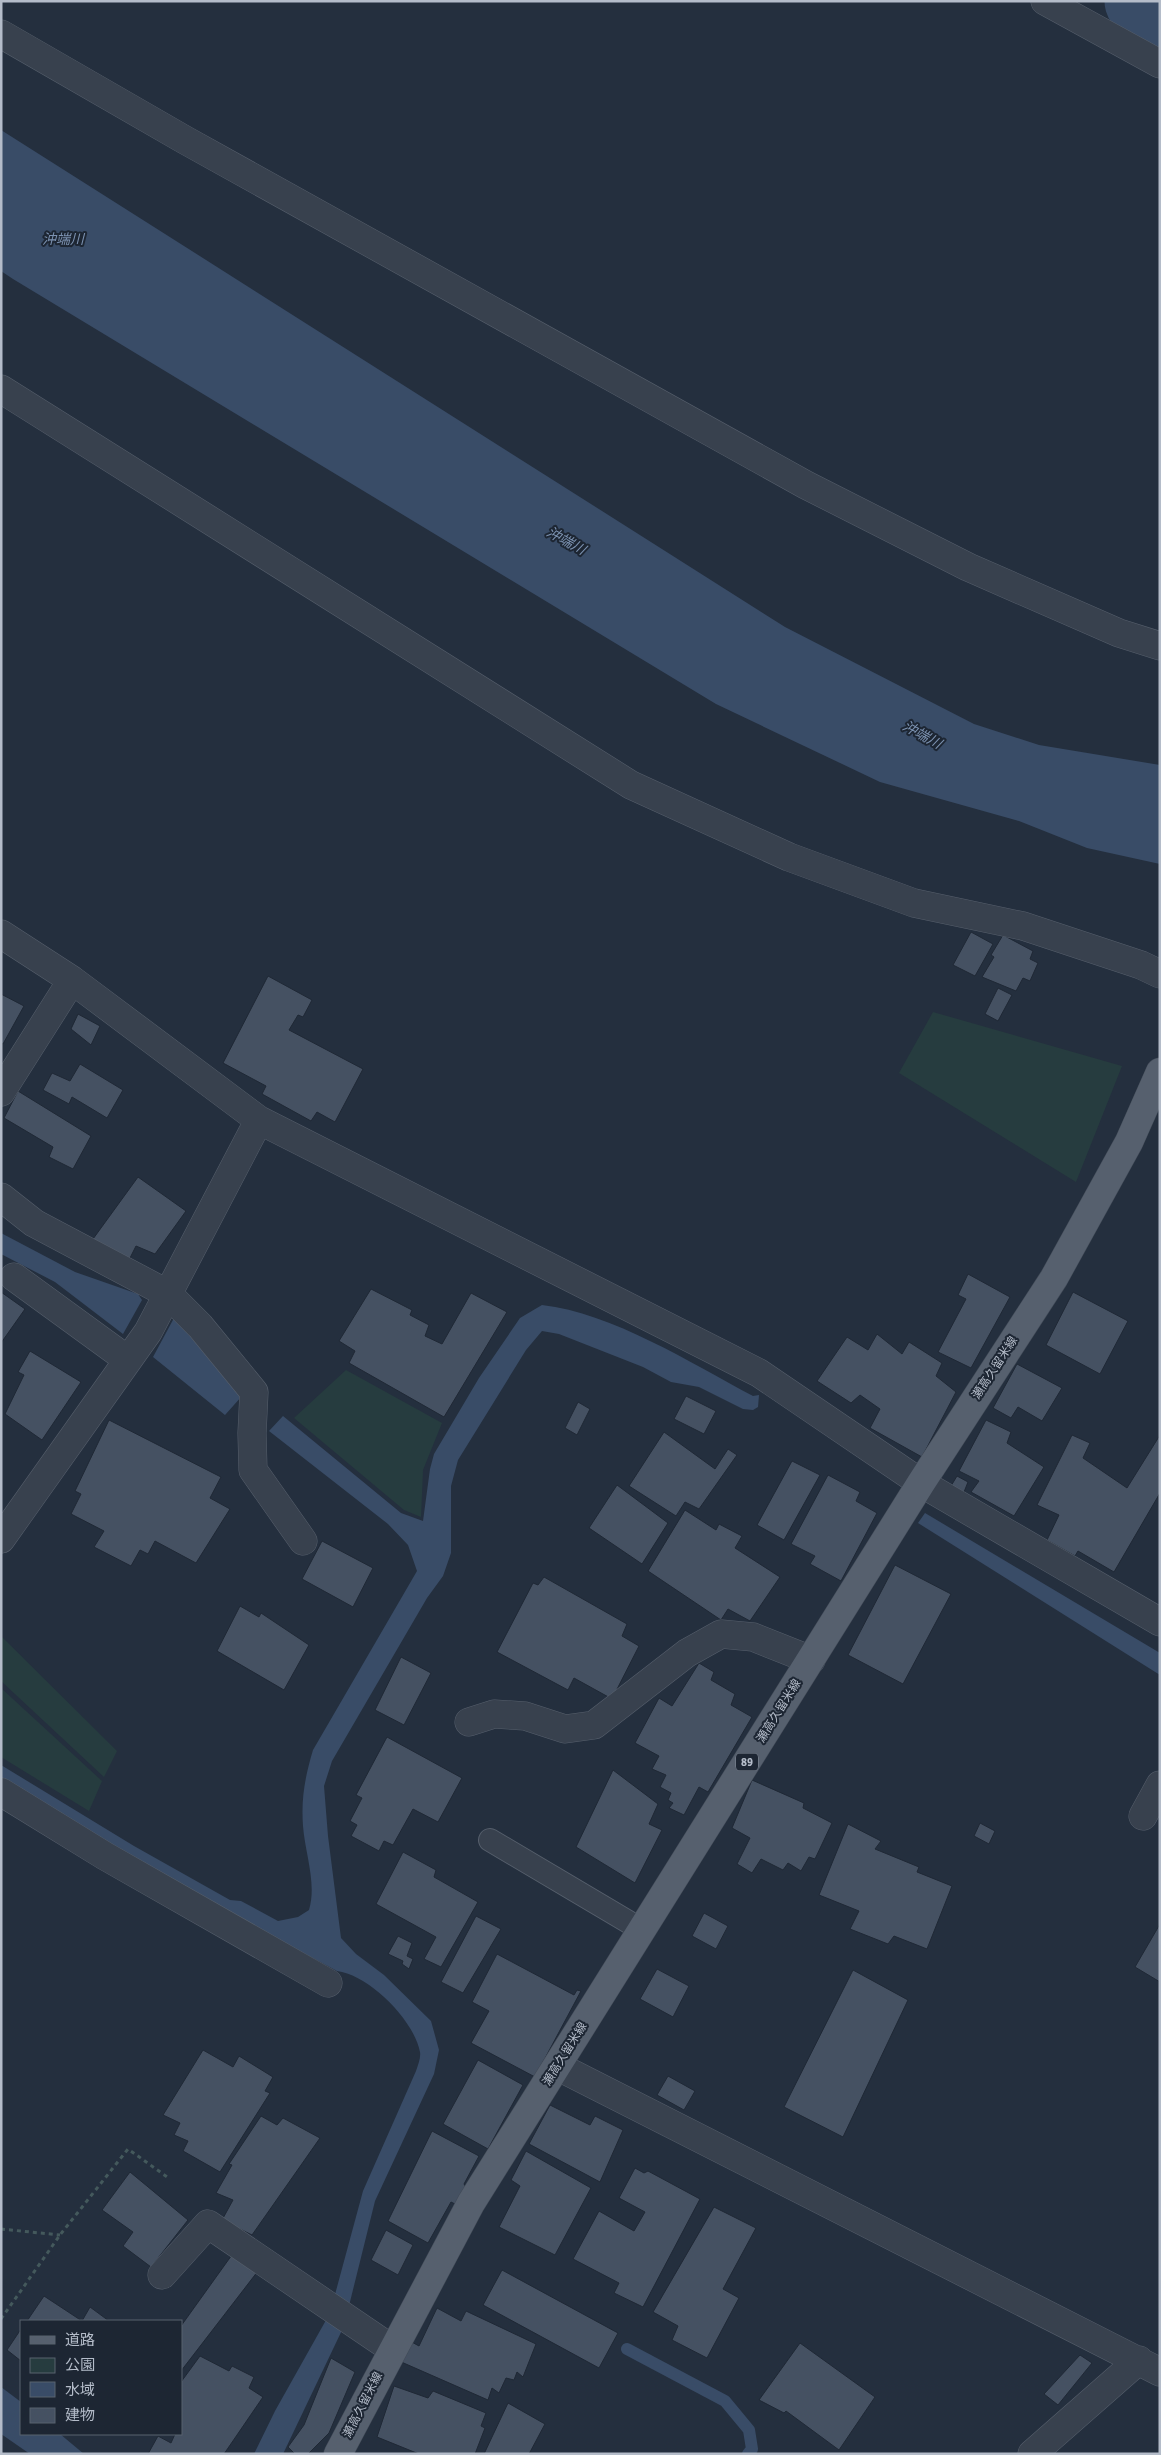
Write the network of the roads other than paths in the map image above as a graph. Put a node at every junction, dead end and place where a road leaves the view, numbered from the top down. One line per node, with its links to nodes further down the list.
1 (1045, 1): 3 (street)
2 (1, 34): 5 (street)
3 (1160, 64)
4 (1, 389): 7 (street)
5 (1160, 646)
6 (1, 934): 8 (street)
7 (1160, 974)
8 (72, 980): 10 (street); 11 (street)
9 (1160, 1072): 16 (main road, 瀬高久留米線 / 89)
10 (1, 1092)
11 (260, 1120): 14 (street); 16 (street)
12 (1, 1197): 14 (street)
13 (14, 1277): 15 (street)
14 (168, 1294): 15 (street); 18 (street)
15 (128, 1360): 17 (street)
16 (921, 1483): 19 (street); 20 (main road, 瀬高久留米線 / 89)
17 (1, 1539)
18 (302, 1541)
19 (1160, 1622)
20 (811, 1660): 21 (street); 26 (main road, 瀬高久留米線 / 89)
21 (469, 1722)
22 (1160, 1785): 24 (street)
23 (1, 1792): 27 (street)
24 (1143, 1816)
25 (490, 1840): 26 (lane)
26 (642, 1930): 28 (main road, 瀬高久留米線 / 89)
27 (328, 1983)
28 (557, 2066): 30 (main road, 瀬高久留米線 / 89); 31 (street)
29 (162, 2276): 30 (street)
30 (392, 2349): 32 (main road, 瀬高久留米線 / 89)
31 (1150, 2366): 33 (street)
32 (338, 2454)
33 (1032, 2454)

